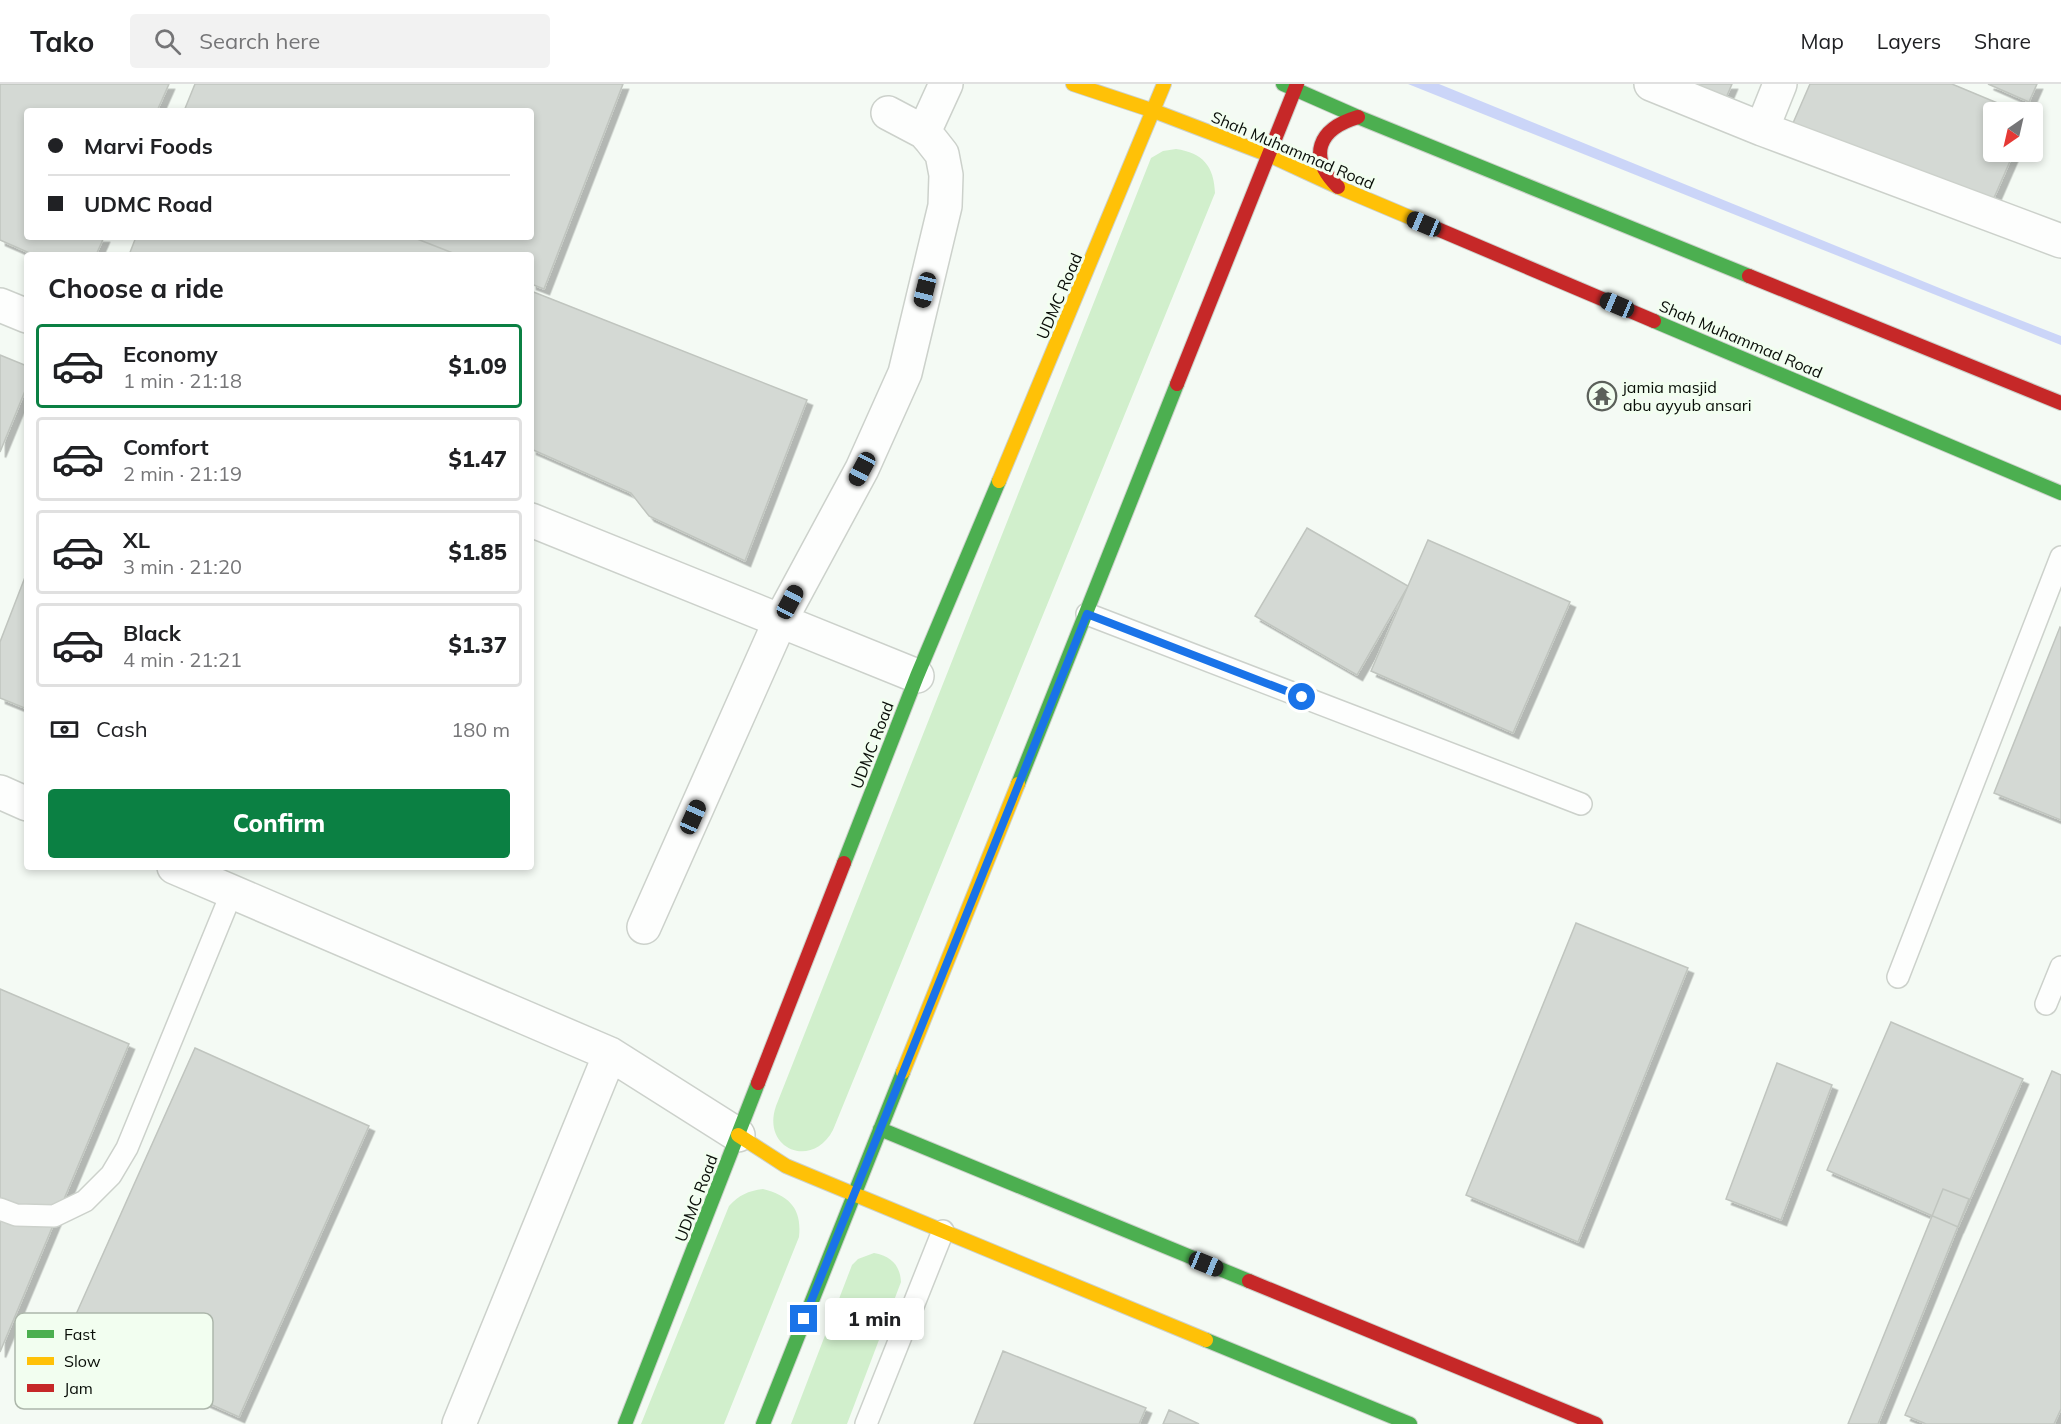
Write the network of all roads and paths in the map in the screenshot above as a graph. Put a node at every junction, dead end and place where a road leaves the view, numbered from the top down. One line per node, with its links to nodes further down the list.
1 (946, 84): 11 (street)
2 (1073, 84): 7 (main road, Shah Muhammad Road)
3 (1164, 84): 7 (main road, UDMC Road)
4 (1651, 84): 10 (street)
5 (1780, 84): 10 (street)
6 (1292, 86): 9 (main road); 12 (main road)
7 (1154, 111): 12 (main road, Shah Muhammad Road); 23 (main road, UDMC Road)
8 (888, 113): 11 (street)
9 (1358, 117): 13 (main road); 17 (main road)
10 (1762, 129): 14 (street)
11 (924, 132): 22 (street)
12 (1269, 155): 13 (main road, Shah Muhammad Road); 21 (main road)
13 (1338, 187): 18 (main road, Shah Muhammad Road)
14 (2061, 241)
15 (0, 305): 16 (street)
16 (24, 315)
17 (2061, 403)
18 (2061, 493)
19 (534, 521): 22 (street)
20 (2061, 557): 31 (lane)
21 (1087, 614): 26 (lane); 34 (main road)
22 (780, 621): 23 (street); 29 (street)
23 (916, 676): 35 (main road, UDMC Road)
24 (0, 792): 25 (street)
25 (24, 803)
26 (1581, 804)
27 (181, 870): 28 (street)
28 (232, 892): 33 (street); 37 (lane)
29 (644, 927)
30 (2061, 967): 32 (lane)
31 (1898, 977)
32 (2046, 1004)
33 (610, 1054): 35 (street); 39 (street)
34 (880, 1129): 36 (main road); 44 (main road)
35 (738, 1134): 36 (main road); 40 (main road, UDMC Road)
36 (854, 1193): 38 (main road); 41 (main road)
37 (0, 1209)
38 (944, 1231): 42 (lane); 43 (main road)
39 (459, 1424)
40 (625, 1424)
41 (763, 1424)
42 (866, 1424)
43 (1410, 1424)
44 (1596, 1424)

